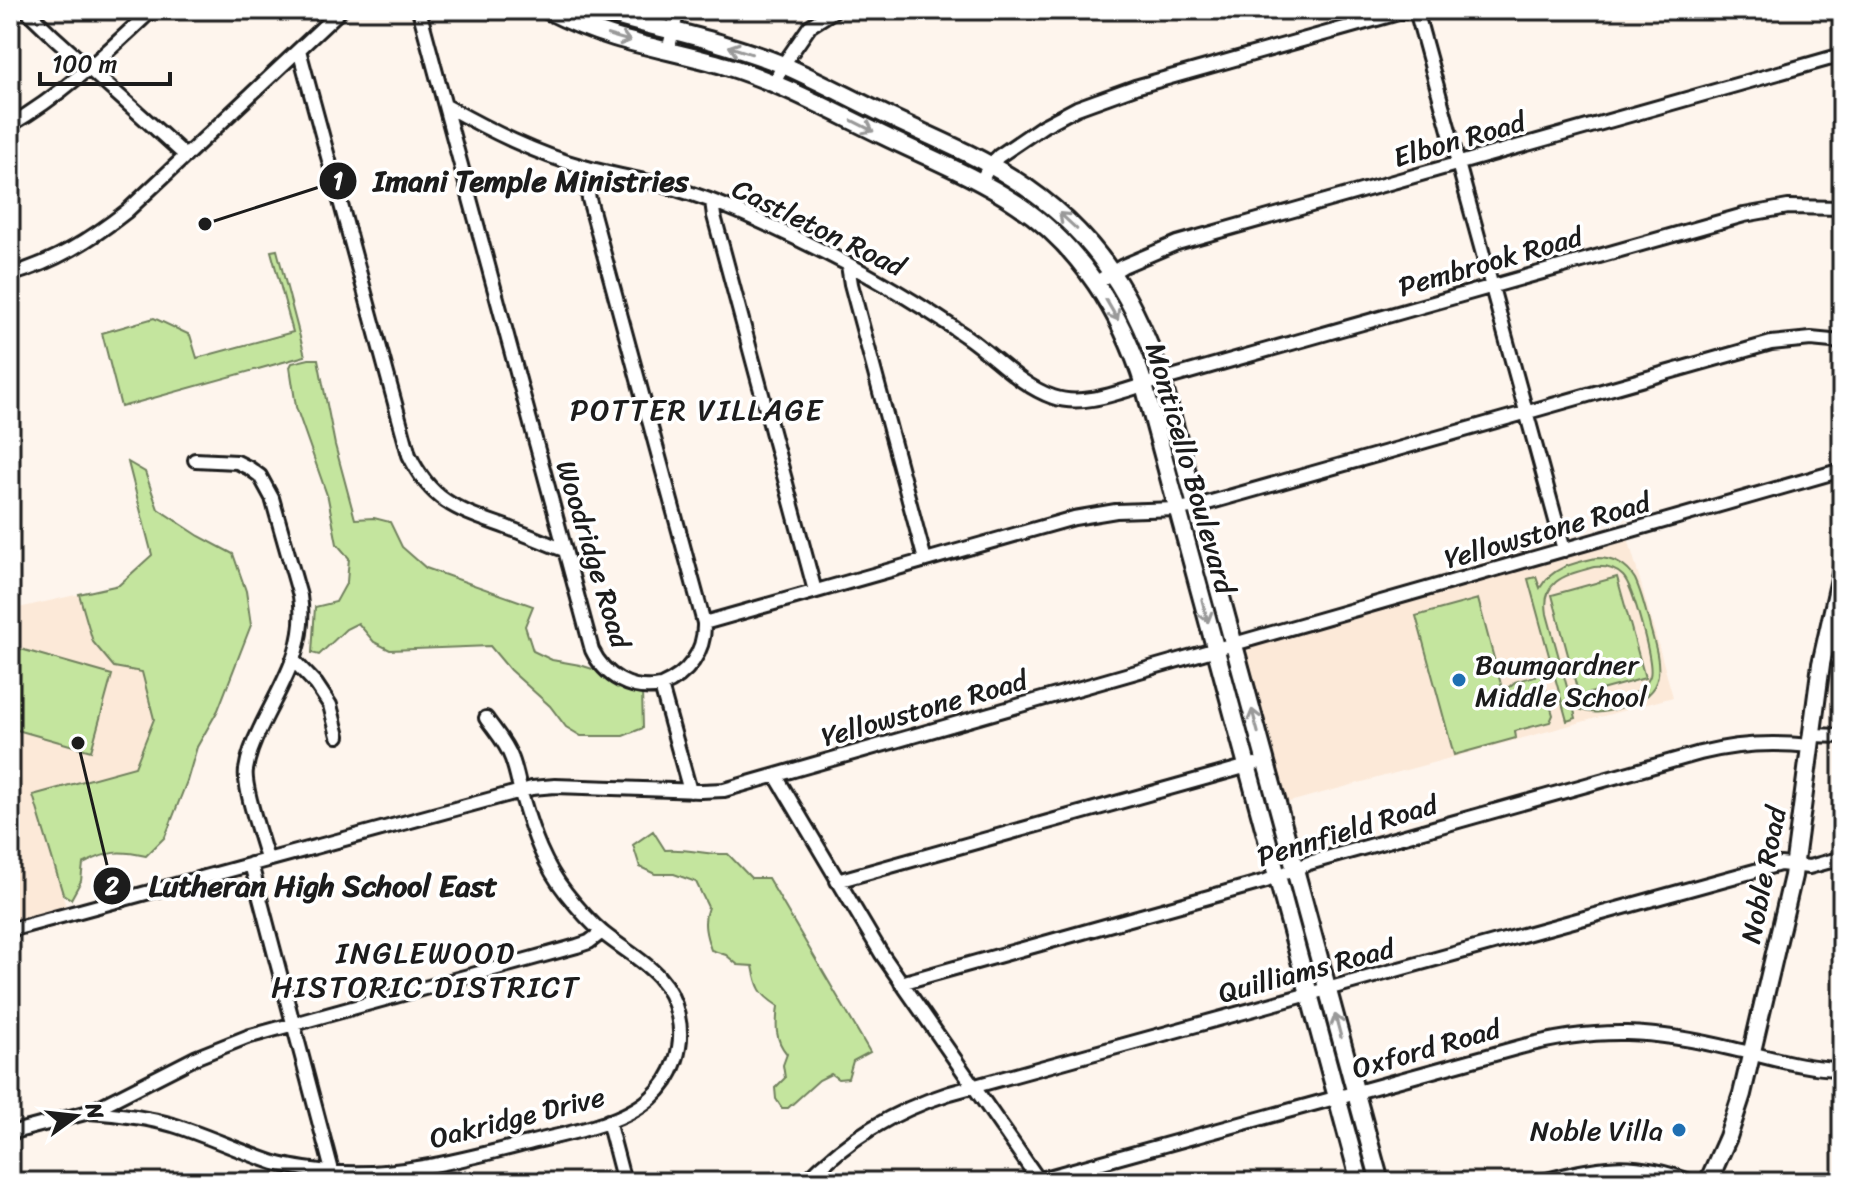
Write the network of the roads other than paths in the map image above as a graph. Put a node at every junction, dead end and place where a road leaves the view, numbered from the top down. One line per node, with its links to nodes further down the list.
1 (26, 10): 16 (street)
2 (152, 10): 16 (street)
3 (341, 10): 12 (street)
4 (419, 10): 18 (street, Woodridge Road)
5 (547, 10): 13 (main road, Monticello Boulevard, one-way to 13)
6 (596, 10): 11 (main road, Monticello Boulevard)
7 (678, 10): 11 (street)
8 (835, 10): 15 (street)
9 (1409, 10): 22 (street)
10 (1416, 10): 21 (street)
11 (673, 32): 13 (street); 15 (main road, Monticello Boulevard, one-way to 11)
12 (299, 50): 20 (street); 38 (street)
13 (668, 51): 17 (main road, Monticello Boulevard)
14 (1842, 55): 21 (street, Elbon Road)
15 (783, 65): 17 (street); 22 (main road, Monticello Boulevard)
16 (90, 69): 19 (street); 20 (street)
17 (774, 84): 24 (main road, Monticello Boulevard, one-way to 24)
18 (446, 106): 23 (street, Castleton Road); 38 (street, Woodridge Road)
19 (10, 125)
20 (186, 156): 29 (street)
21 (1459, 164): 28 (street, Elbon Road); 31 (street)
22 (990, 165): 24 (street); 28 (main road, Monticello Boulevard, one-way to 22)
23 (583, 167): 25 (street, Castleton Road); 44 (street)
24 (980, 183): 30 (main road, Monticello Boulevard)
25 (712, 201): 27 (street, Castleton Road); 42 (street)
26 (1842, 208): 31 (street, Pembrook Road)
27 (848, 265): 33 (street, Castleton Road); 40 (street)
28 (1111, 272): 30 (street, Elbon Road); 33 (main road, Monticello Boulevard)
29 (10, 275)
30 (1095, 283): 33 (main road, Monticello Boulevard, one-way to 33)
31 (1492, 286): 33 (street, Pembrook Road); 34 (street)
32 (1842, 342): 34 (street)
33 (1153, 382): 37 (main road, Monticello Boulevard)
34 (1527, 412): 37 (street); 39 (street)
35 (195, 460): 47 (street)
36 (1842, 470): 39 (street, Yellowstone Road)
37 (1187, 508): 40 (street); 45 (main road, Monticello Boulevard); 46 (main road, Monticello Boulevard, one-way to 46)
38 (564, 550): 48 (street, Woodridge Road)
39 (1564, 550): 45 (street, Yellowstone Road)
40 (925, 560): 42 (street)
41 (1842, 570): 43 (main road, Noble Road)
42 (815, 591): 44 (street)
43 (1838, 604): 52 (main road, Noble Road)
44 (704, 623): 48 (street)
45 (1235, 644): 46 (street, Yellowstone Road); 53 (main road, Monticello Boulevard, one-way to 45)
46 (1216, 650): 54 (main road, Monticello Boulevard); 55 (street, Yellowstone Road)
47 (294, 661): 50 (street); 59 (street)
48 (661, 686): 57 (street)
49 (486, 718): 56 (street, Oakridge Drive)
50 (338, 736)
51 (1842, 736): 52 (street, Pennfield Road)
52 (1811, 741): 61 (main road, Noble Road); 62 (street, Pennfield Road)
53 (1266, 761): 54 (street); 62 (main road, Monticello Boulevard)
54 (1247, 766): 63 (main road, Monticello Boulevard); 64 (street)
55 (776, 776): 57 (street, Yellowstone Road); 64 (street)
56 (521, 791): 57 (street, Yellowstone Road); 59 (street, Yellowstone Road); 66 (street, Oakridge Drive)
57 (690, 791)
58 (1842, 858): 61 (street, Quilliams Road)
59 (267, 859): 60 (street, Yellowstone Road)
60 (251, 864): 65 (street, Yellowstone Road); 70 (street)
61 (1795, 865): 68 (street, Quilliams Road); 71 (main road, Noble Road)
62 (1295, 868): 63 (street, Pennfield Road); 68 (main road, Monticello Boulevard)
63 (1277, 877): 67 (street, Pennfield Road); 69 (main road, Monticello Boulevard)
64 (837, 881): 67 (street)
65 (10, 930)
66 (602, 932): 70 (street); 79 (street, Oakridge Drive)
67 (901, 983): 73 (street)
68 (1327, 988): 69 (street, Quilliams Road); 75 (main road, Monticello Boulevard, one-way to 68)
69 (1309, 994): 73 (street, Quilliams Road); 76 (main road, Monticello Boulevard)
70 (292, 1023): 74 (street); 81 (street)
71 (1752, 1053): 72 (street, Oxford Road); 75 (street, Oxford Road); 89 (main road, Noble Road)
72 (1842, 1069)
73 (973, 1086): 82 (street); 84 (street, Quilliams Road)
74 (132, 1090): 77 (street); 78 (street)
75 (1355, 1092): 76 (street, Oxford Road); 86 (main road, Monticello Boulevard)
76 (1337, 1097): 82 (street, Oxford Road); 85 (main road, Monticello Boulevard)
77 (89, 1112): 78 (street, Oakridge Drive); 80 (street)
78 (136, 1116): 81 (street, Oakridge Drive)
79 (608, 1121): 81 (street, Oakridge Drive); 83 (street)
80 (10, 1133)
81 (334, 1177)
82 (1036, 1181)
83 (624, 1182)
84 (805, 1182)
85 (1360, 1182)
86 (1380, 1182)
87 (1539, 1182): 88 (street)
88 (1692, 1182)
89 (1708, 1182)

